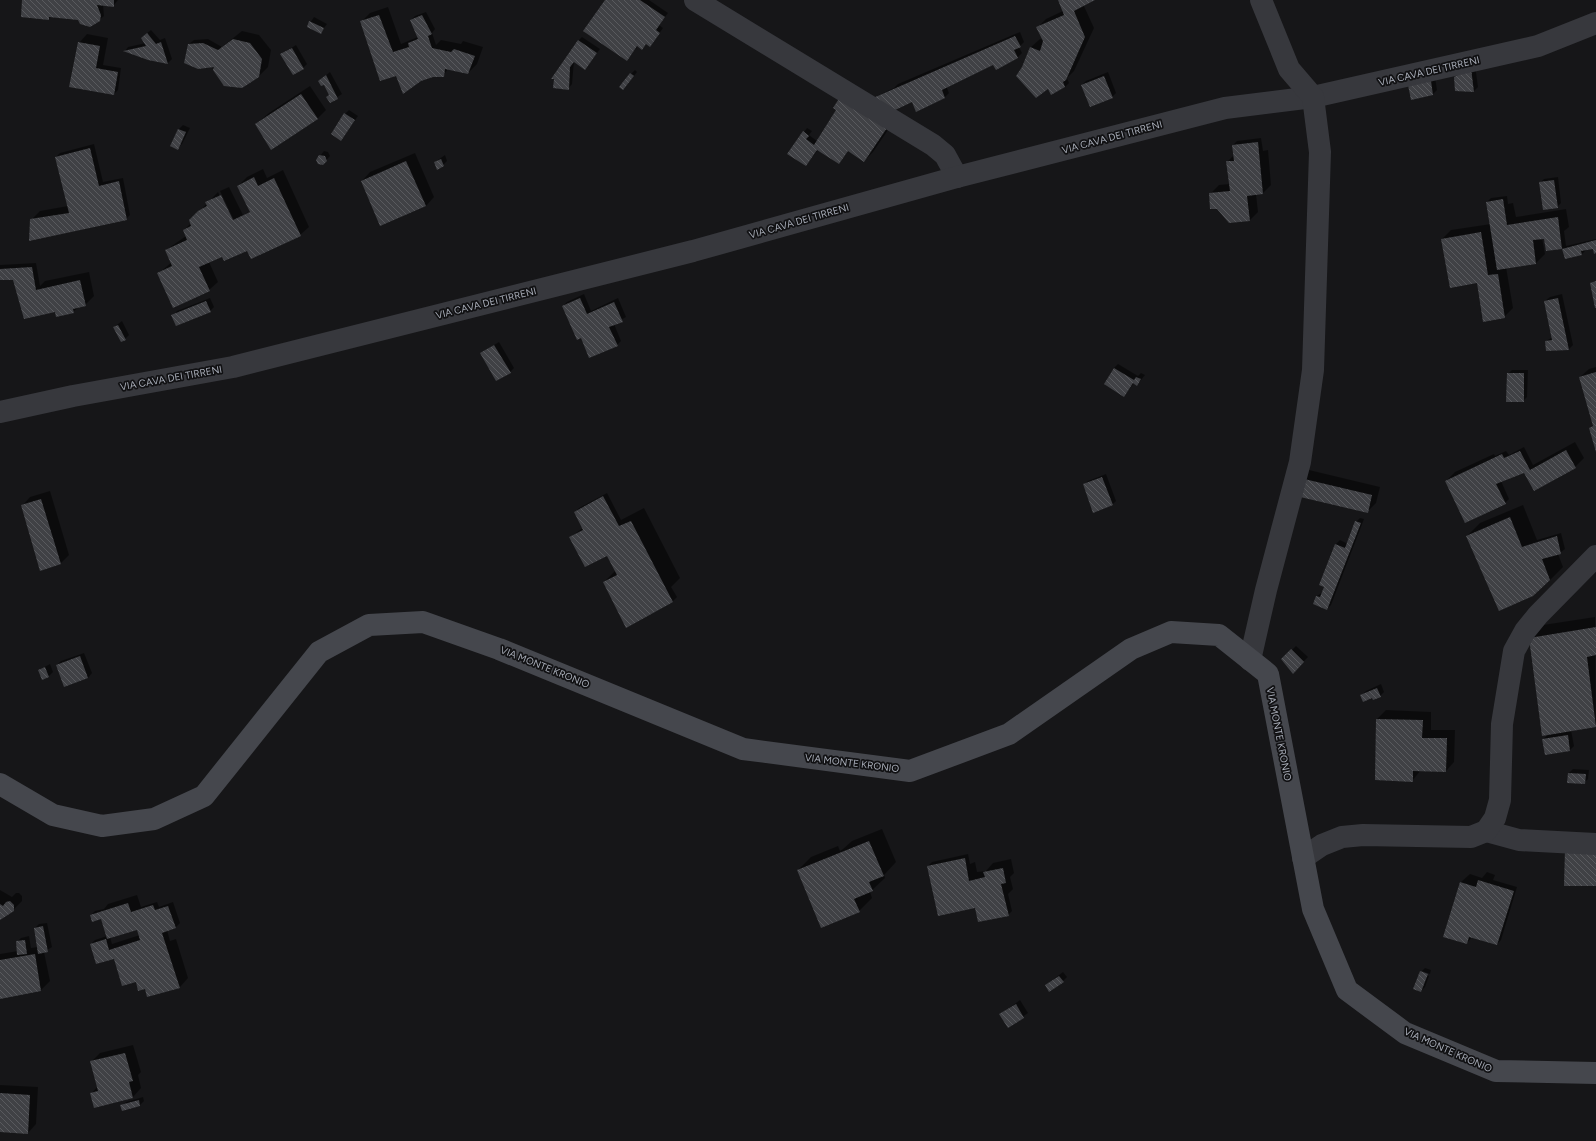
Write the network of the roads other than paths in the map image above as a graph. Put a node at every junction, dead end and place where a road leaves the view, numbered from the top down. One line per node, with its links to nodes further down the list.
1 (695, 0): 5 (street)
2 (1261, 0): 4 (street)
3 (1596, 23): 4 (street, VIA CAVA DEI TIRRENI)
4 (1313, 97): 5 (street, VIA CAVA DEI TIRRENI); 8 (street)
5 (958, 177): 6 (street, VIA CAVA DEI TIRRENI)
6 (0, 412)
7 (1596, 556): 10 (street)
8 (1250, 660): 9 (street, VIA MONTE KRONIO); 12 (street, VIA MONTE KRONIO)
9 (0, 784)
10 (1486, 831): 11 (street); 12 (street)
11 (1596, 844)
12 (1303, 858): 13 (street, VIA MONTE KRONIO)
13 (1596, 1073)

